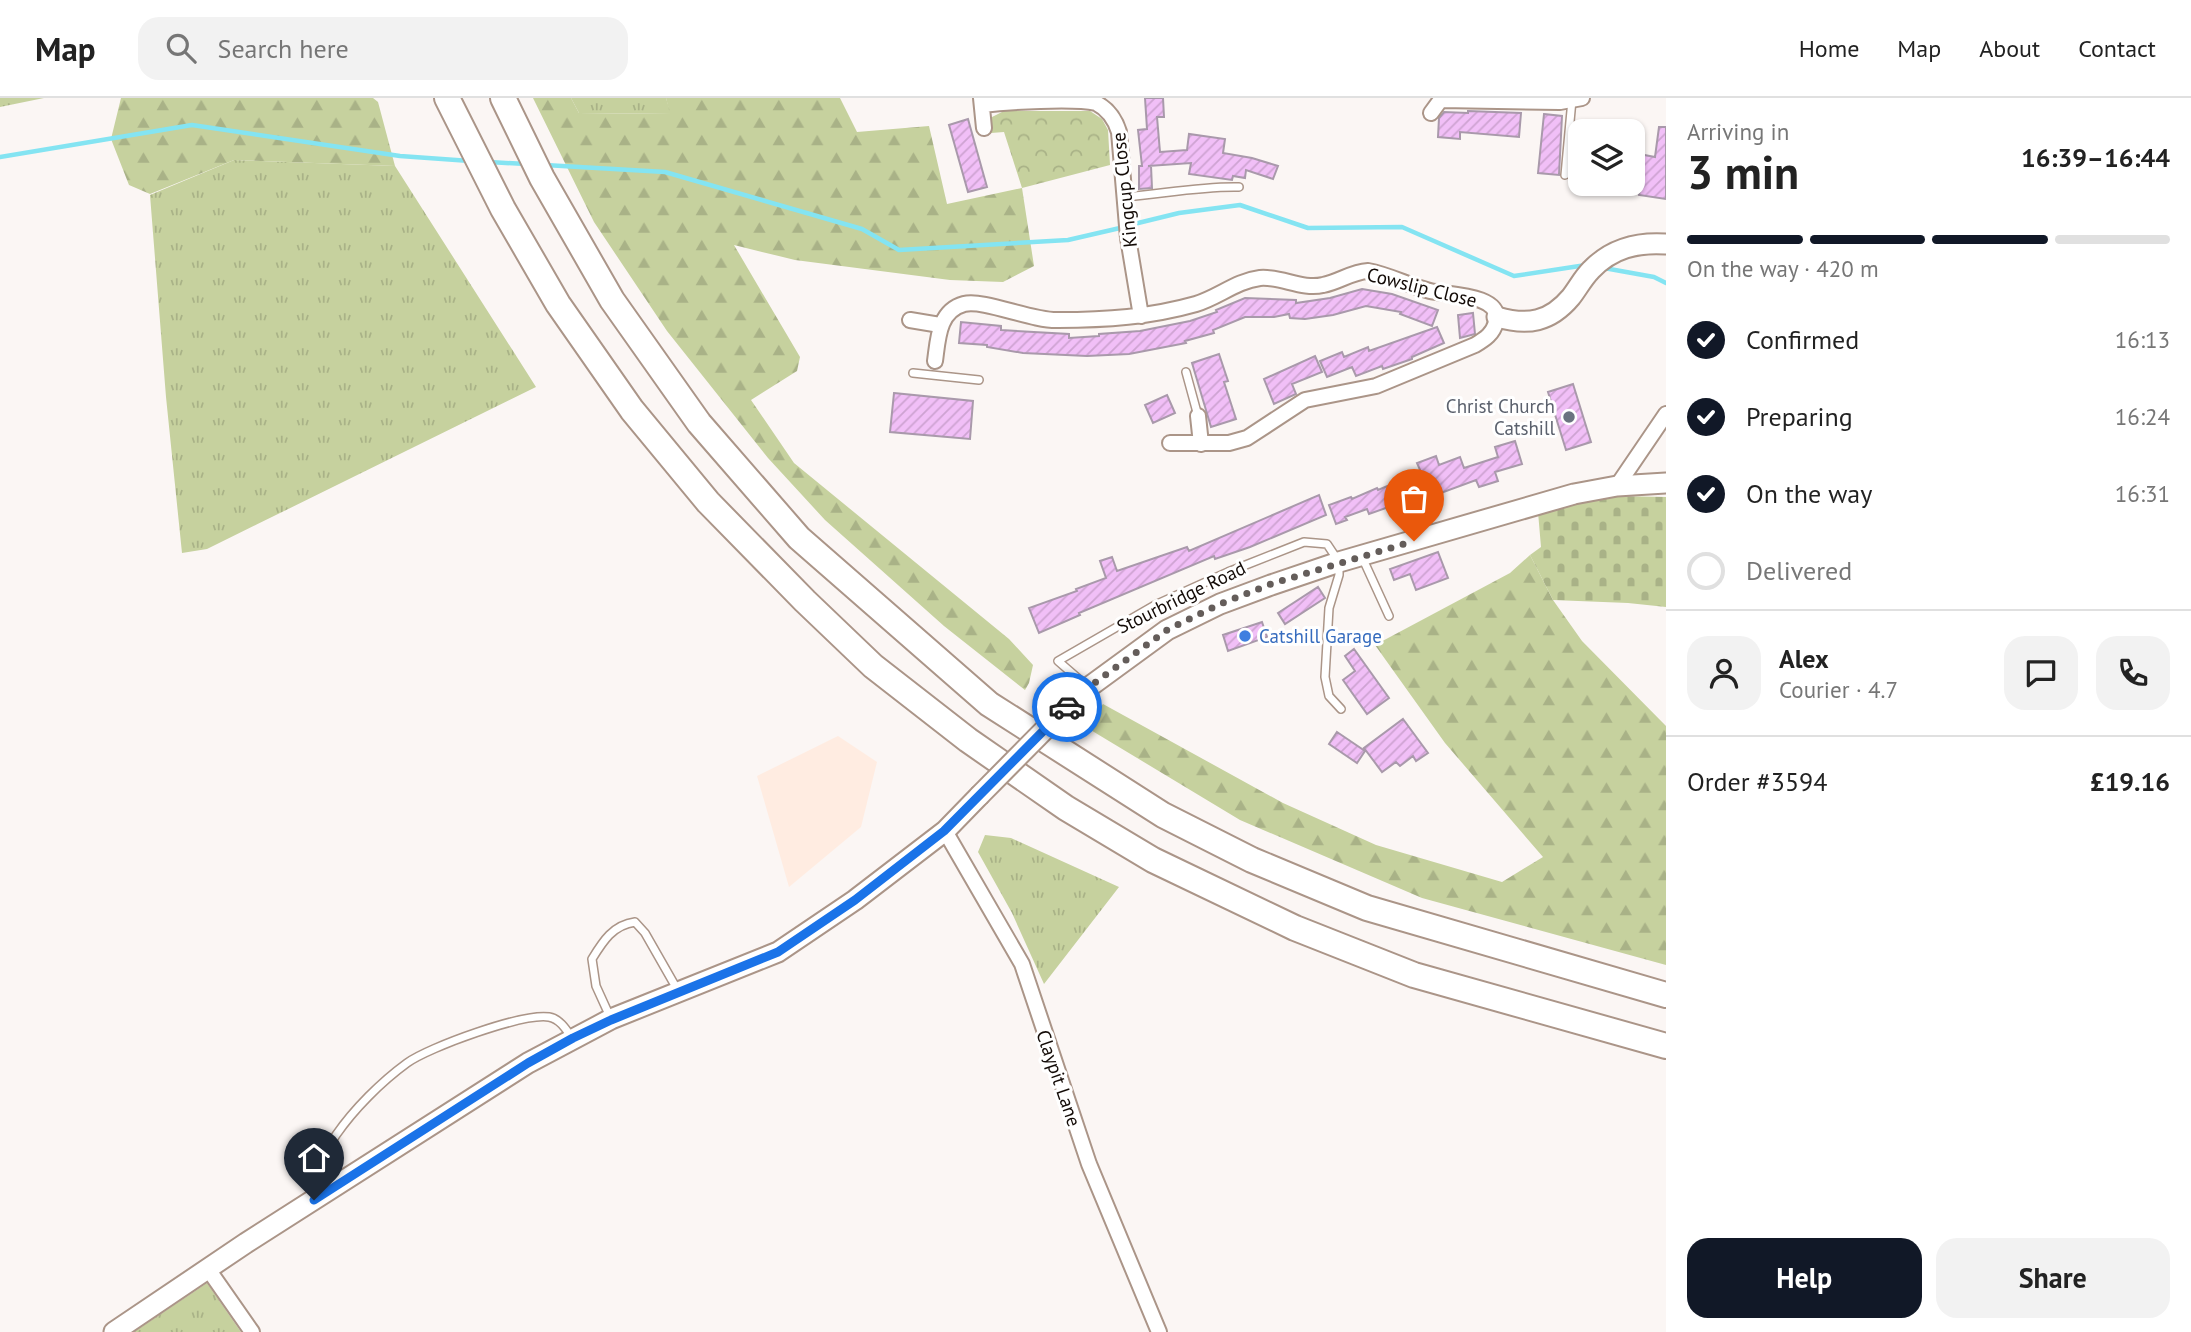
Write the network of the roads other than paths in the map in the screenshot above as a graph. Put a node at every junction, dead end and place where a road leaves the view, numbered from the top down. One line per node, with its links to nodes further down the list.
1 (447, 98): 36 (highway)
2 (503, 98): 33 (highway)
3 (1442, 99): 4 (street); 6 (street)
4 (1577, 99): 8 (lane)
5 (982, 102): 7 (street, Kingcup Close); 10 (street, Kingcup Close)
6 (1432, 113)
7 (984, 128)
8 (1565, 175)
9 (1239, 187): 10 (lane)
10 (1125, 197): 12 (street, Kingcup Close)
11 (1666, 244): 13 (main road)
12 (1141, 316): 13 (street, Cowslip Close); 15 (street, Cowslip Close)
13 (1497, 317): 23 (street)
14 (910, 320): 15 (street)
15 (940, 325): 16 (street)
16 (934, 368): 18 (lane); 19 (lane)
17 (1186, 372): 21 (lane)
18 (913, 373)
19 (979, 380)
20 (1666, 414): 25 (street)
21 (1198, 416): 23 (street)
22 (1170, 443): 23 (street)
23 (1201, 444)
24 (1666, 483): 25 (main road, Stourbridge Road)
25 (1617, 486): 26 (main road, Stourbridge Road)
26 (1361, 556): 27 (main road, Stourbridge Road); 28 (lane)
27 (1339, 562): 29 (main road, Stourbridge Road); 29 (lane, Stourbridge Road); 30 (lane)
28 (1389, 616)
29 (1089, 687): 31 (main road, Stourbridge Road, bridge)
30 (1341, 709)
31 (944, 831): 32 (main road, Stourbridge Road); 41 (street, Claypit Lane)
32 (679, 993): 34 (main road, Stourbridge Road); 34 (lane)
33 (1666, 995)
34 (611, 1020): 35 (main road, Stourbridge Road)
35 (573, 1038): 37 (main road, Stourbridge Road); 37 (lane)
36 (1666, 1046)
37 (314, 1200): 38 (main road, Stourbridge Road)
38 (208, 1269): 39 (main road, Stourbridge Road); 40 (street)
39 (114, 1332)
40 (253, 1332)
41 (1159, 1332)

